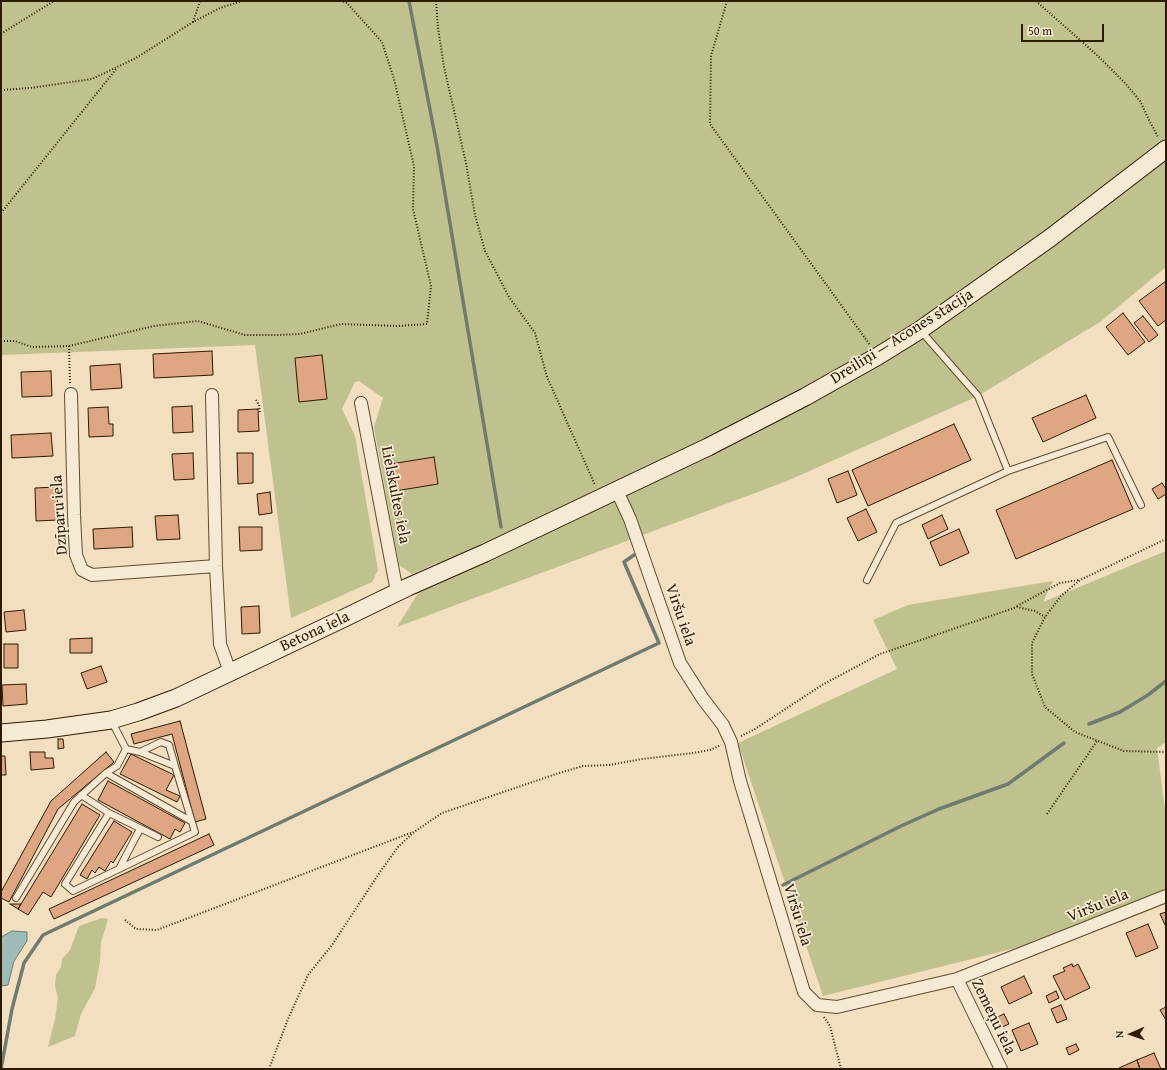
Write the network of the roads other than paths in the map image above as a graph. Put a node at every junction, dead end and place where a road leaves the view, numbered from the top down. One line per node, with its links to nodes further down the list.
1 (1164, 146): 2 (main road, Dreiliņi — Acones stacija)
2 (920, 330): 6 (lane); 7 (main road, Dreiliņi — Acones stacija)
3 (71, 394): 9 (street, Dzīparu iela)
4 (212, 395): 9 (street)
5 (361, 403): 11 (street, Lielskultes iela)
6 (1008, 471): 8 (lane); 10 (lane)
7 (617, 491): 11 (main road, Betona iela); 27 (street, Viršu iela)
8 (1141, 505)
9 (216, 566): 12 (street)
10 (867, 580)
11 (397, 592): 12 (main road, Betona iela)
12 (230, 672): 13 (main road, Betona iela)
13 (111, 720): 14 (main road, Betona iela); 15 (lane)
14 (1, 733)
15 (126, 749): 16 (lane); 18 (lane)
16 (140, 752): 17 (lane); 17 (lane)
17 (175, 766): 21 (lane)
18 (106, 773): 19 (lane); 21 (lane)
19 (81, 796): 20 (lane); 26 (lane)
20 (109, 813): 22 (lane); 24 (lane)
21 (192, 821): 24 (lane)
22 (140, 829): 23 (lane); 24 (lane)
23 (158, 837)
24 (119, 869)
25 (1166, 896): 27 (street, Viršu iela)
26 (16, 898)
27 (957, 979): 28 (street, Zemeņu iela)
28 (1001, 1069)

